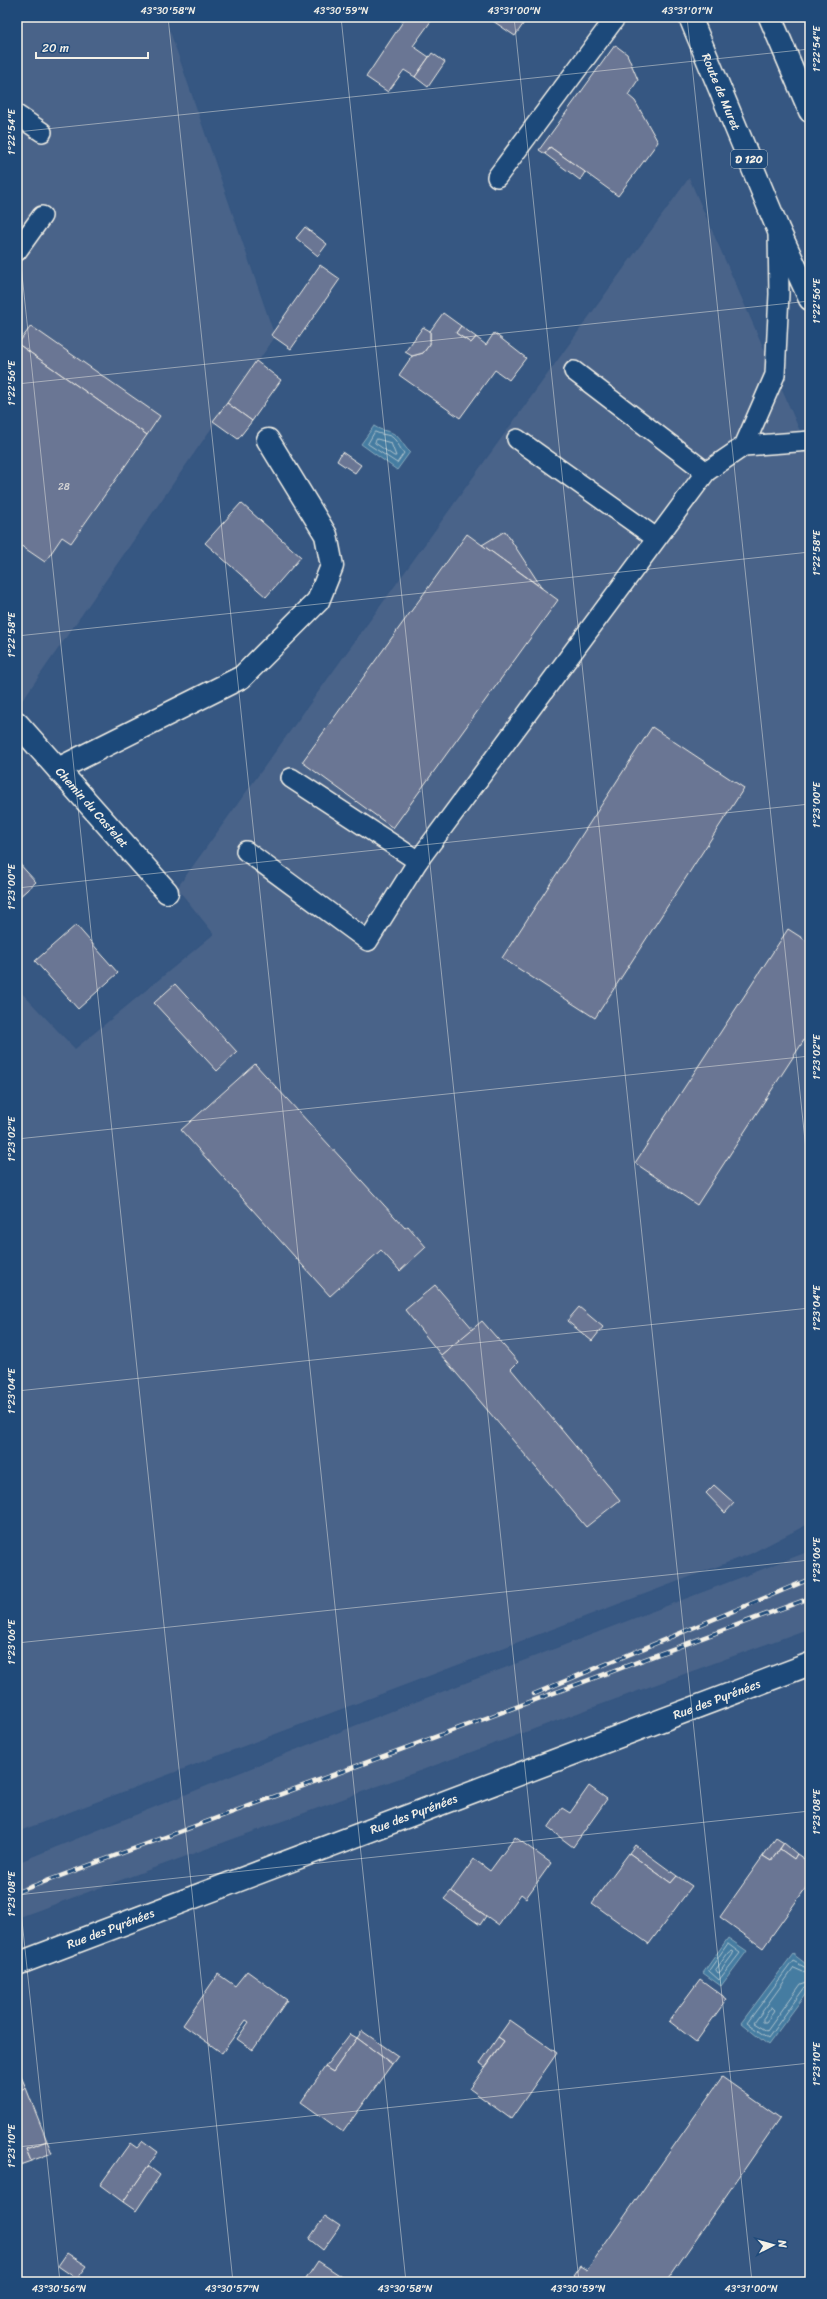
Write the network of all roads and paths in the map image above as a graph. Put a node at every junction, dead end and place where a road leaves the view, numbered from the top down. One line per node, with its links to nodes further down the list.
1 (616, 17): 7 (lane)
2 (690, 17): 9 (street, Route de Muret / D 120)
3 (770, 17): 4 (street)
4 (810, 111)
5 (17, 115): 6 (lane)
6 (42, 132)
7 (497, 177)
8 (42, 216): 10 (lane)
9 (778, 229): 11 (street, Route de Muret / D 120); 16 (lane)
10 (17, 251)
11 (810, 300)
12 (574, 371): 17 (lane)
13 (517, 439): 18 (lane)
14 (268, 440): 20 (street)
15 (810, 440): 16 (lane)
16 (744, 446): 17 (lane)
17 (706, 472): 18 (lane)
18 (656, 538): 23 (lane)
19 (17, 723): 20 (street, Chemin du Castelet)
20 (58, 769): 24 (street, Chemin du Castelet)
21 (291, 778): 23 (lane)
22 (246, 851): 23 (lane)
23 (418, 861)
24 (167, 892)
25 (810, 1664): 26 (street, Rue des Pyrénées)
26 (17, 1964)

